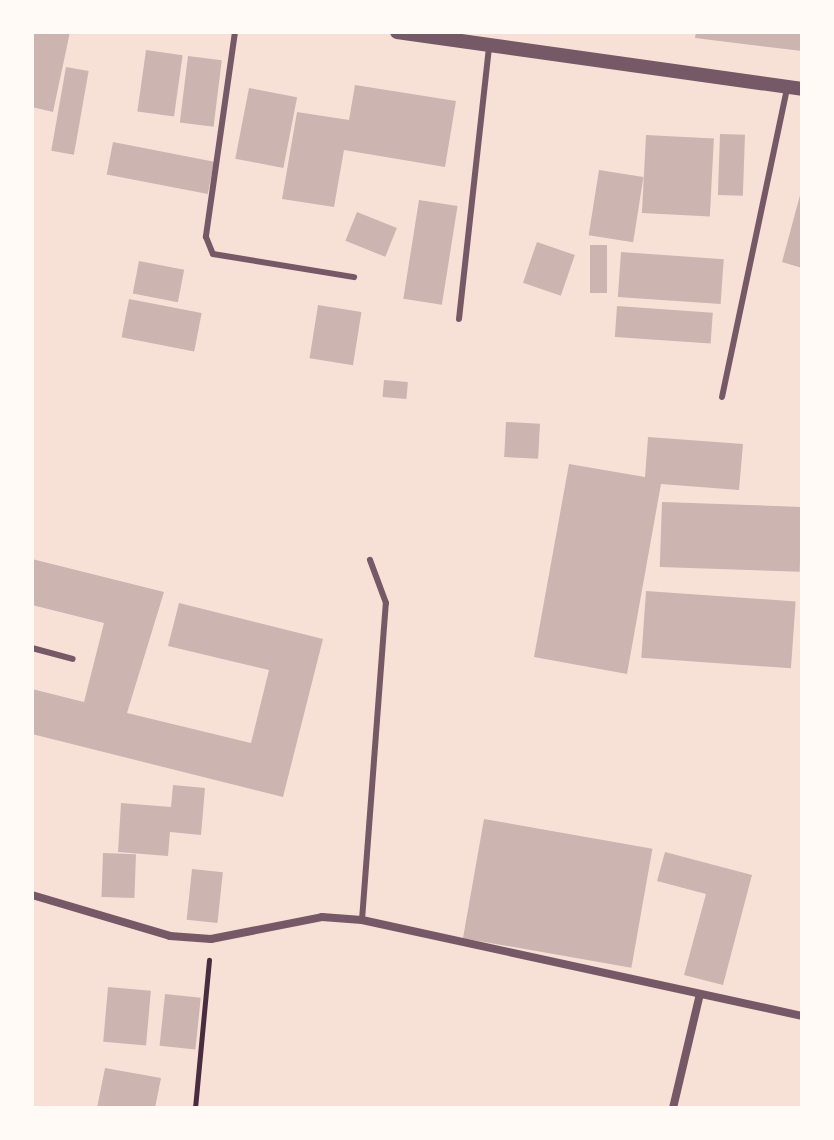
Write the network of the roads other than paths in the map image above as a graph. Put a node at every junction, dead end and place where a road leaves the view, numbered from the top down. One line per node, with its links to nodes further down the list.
1 (235, 32): 5 (lane)
2 (397, 32): 3 (street)
3 (489, 48): 4 (street); 6 (lane)
4 (794, 88): 7 (lane)
5 (354, 277)
6 (459, 319)
7 (722, 397)
8 (370, 560): 12 (lane)
9 (32, 648): 10 (lane)
10 (73, 659)
11 (32, 895): 12 (street)
12 (362, 920): 13 (street)
13 (700, 994): 14 (street); 15 (street)
14 (802, 1016)
15 (673, 1108)

